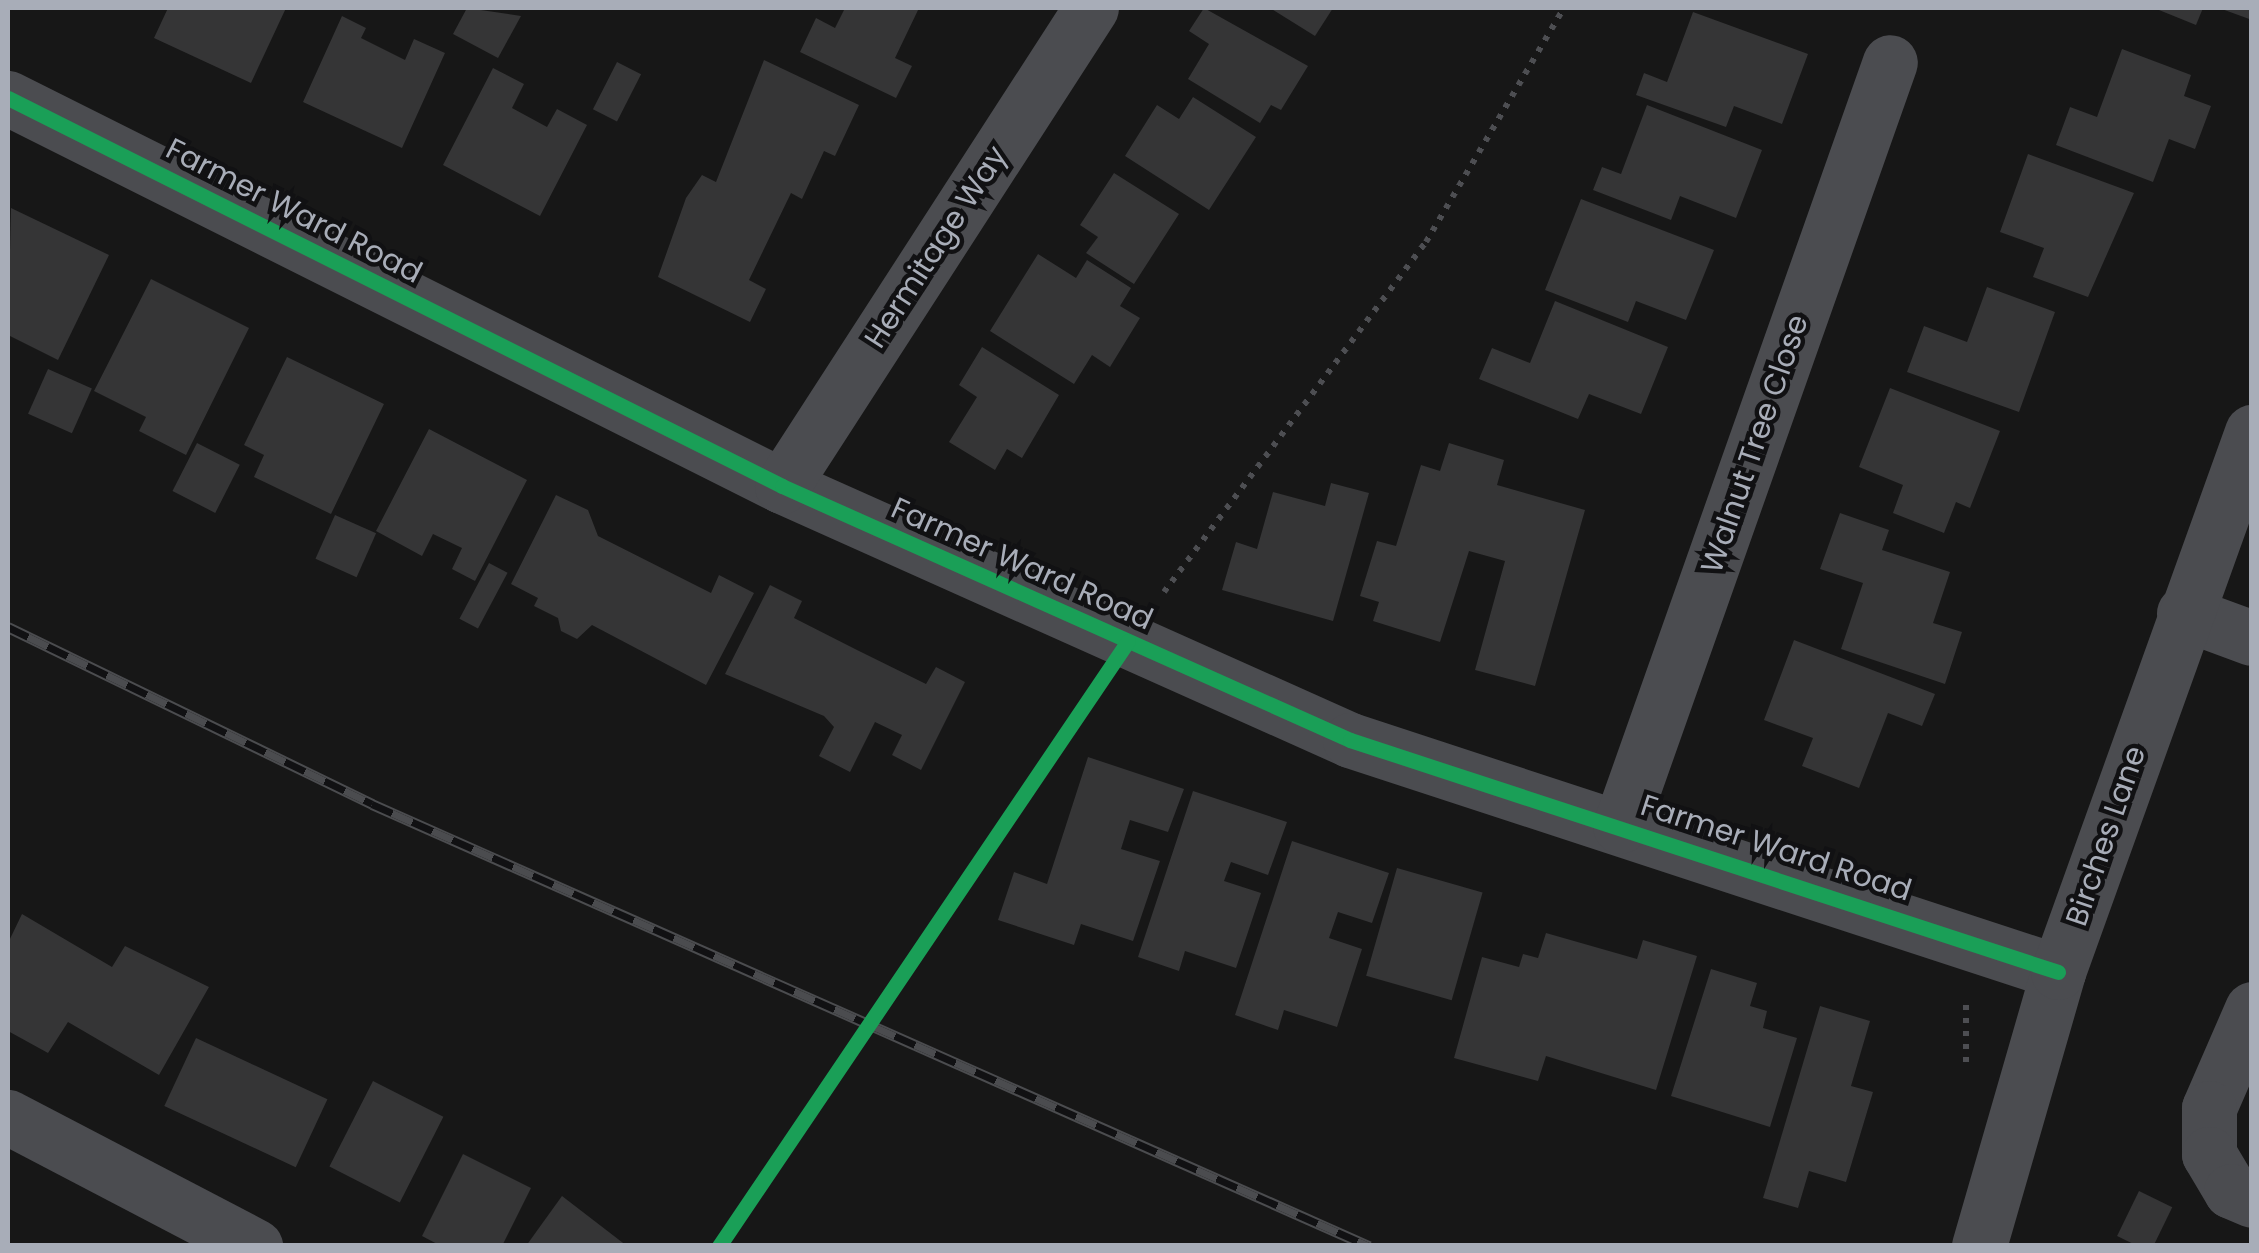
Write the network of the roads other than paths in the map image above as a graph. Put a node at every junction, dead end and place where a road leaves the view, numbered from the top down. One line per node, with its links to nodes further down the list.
1 (1091, 8): 5 (street, Hermitage Way)
2 (1890, 62): 8 (street, Walnut Tree Close)
3 (8, 98): 5 (street, Farmer Ward Road)
4 (2252, 432): 6 (street, Birches Lane)
5 (782, 486): 8 (street, Farmer Ward Road)
6 (2184, 613): 7 (street); 9 (street, Birches Lane)
7 (2252, 638)
8 (1620, 826): 9 (street, Farmer Ward Road)
9 (2058, 972): 14 (street, Birches Lane)
10 (2252, 1008): 12 (street)
11 (8, 1117): 13 (street)
12 (2252, 1200)
13 (254, 1246)
14 (1979, 1246)

